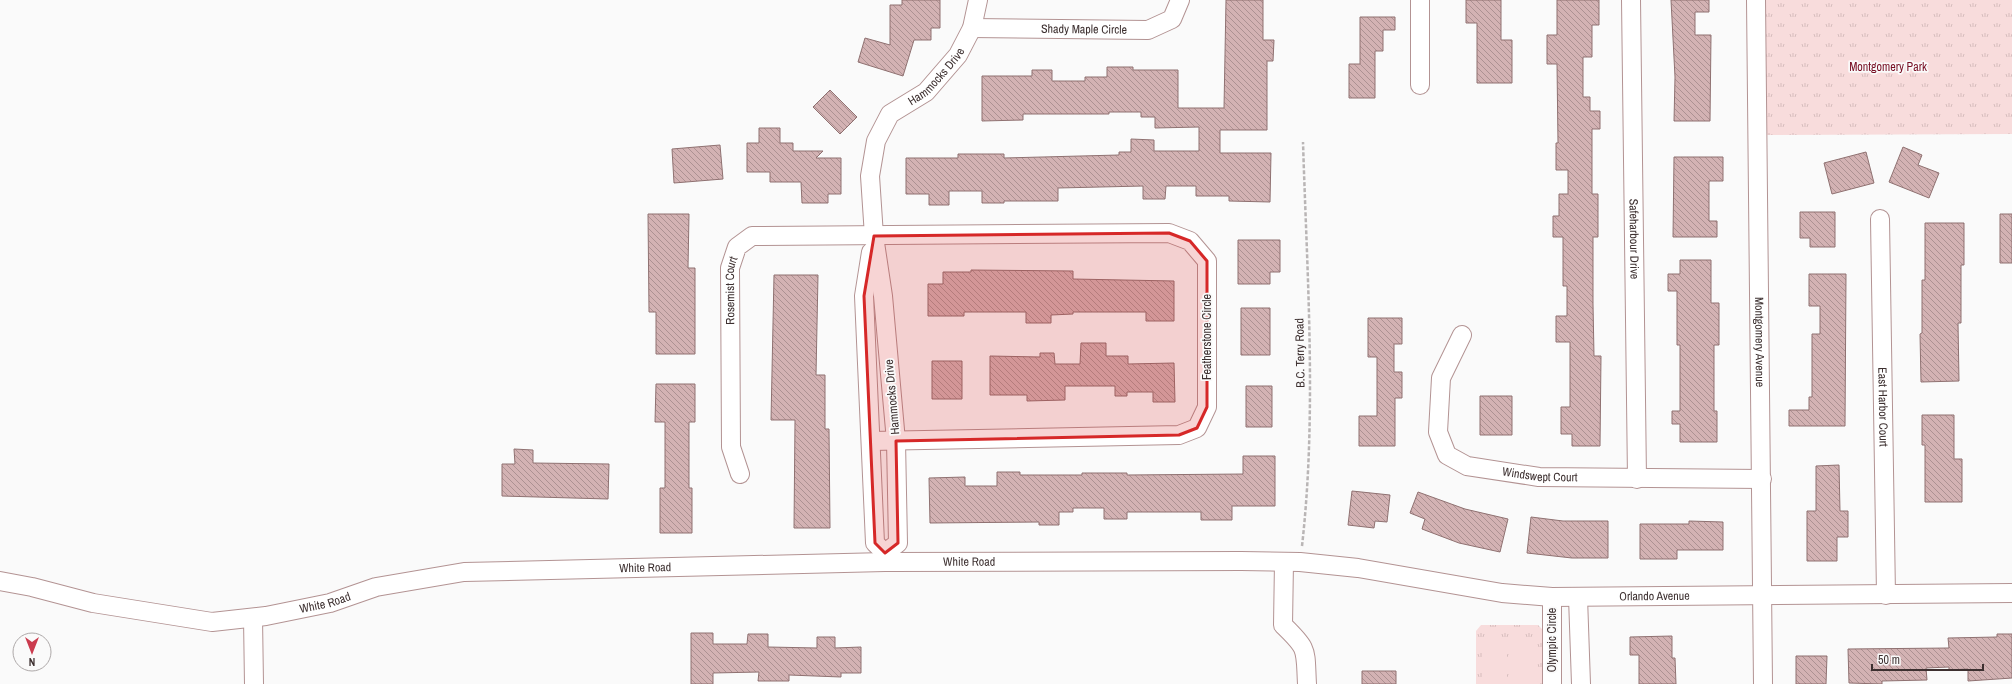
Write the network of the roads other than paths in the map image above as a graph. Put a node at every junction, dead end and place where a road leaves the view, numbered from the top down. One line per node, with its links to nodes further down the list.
1 (978, 0): 6 (street, Hammocks Drive)
2 (1180, 0): 6 (street, Shady Maple Circle)
3 (1420, 0): 7 (street)
4 (1631, 0): 14 (street, Safeharbour Drive)
5 (1756, 0): 15 (street, Montgomery Avenue)
6 (972, 28): 9 (street, Hammocks Drive)
7 (1420, 85)
8 (1880, 219): 20 (street, East Harbor Court)
9 (874, 236): 11 (street, Hammocks Drive); 12 (street, Hammocks Drive); 12 (street, Featherstone Circle); 13 (street, Rosemist Court)
10 (1462, 335): 14 (street, Windswept Court)
11 (871, 441): 12 (street, Featherstone Circle); 16 (street, Hammocks Drive)
12 (896, 441): 16 (street, Hammocks Drive)
13 (740, 474)
14 (1637, 478): 15 (street, Windswept Court)
15 (1762, 479): 21 (street, Montgomery Avenue)
16 (885, 558): 17 (street, White Road); 24 (street, White Road)
17 (1292, 562): 22 (street, Orlando Avenue); 26 (street)
18 (0, 581): 24 (street, White Road)
19 (2012, 593): 20 (street, Orlando Avenue)
20 (1886, 595): 21 (street, Orlando Avenue)
21 (1762, 596): 23 (street, Orlando Avenue); 29 (street, Montgomery Avenue)
22 (1552, 597): 23 (street, Orlando Avenue); 27 (street, Olympic Circle)
23 (1578, 597): 28 (street)
24 (253, 618): 25 (street)
25 (254, 684)
26 (1307, 684)
27 (1552, 684)
28 (1581, 684)
29 (1763, 684)

